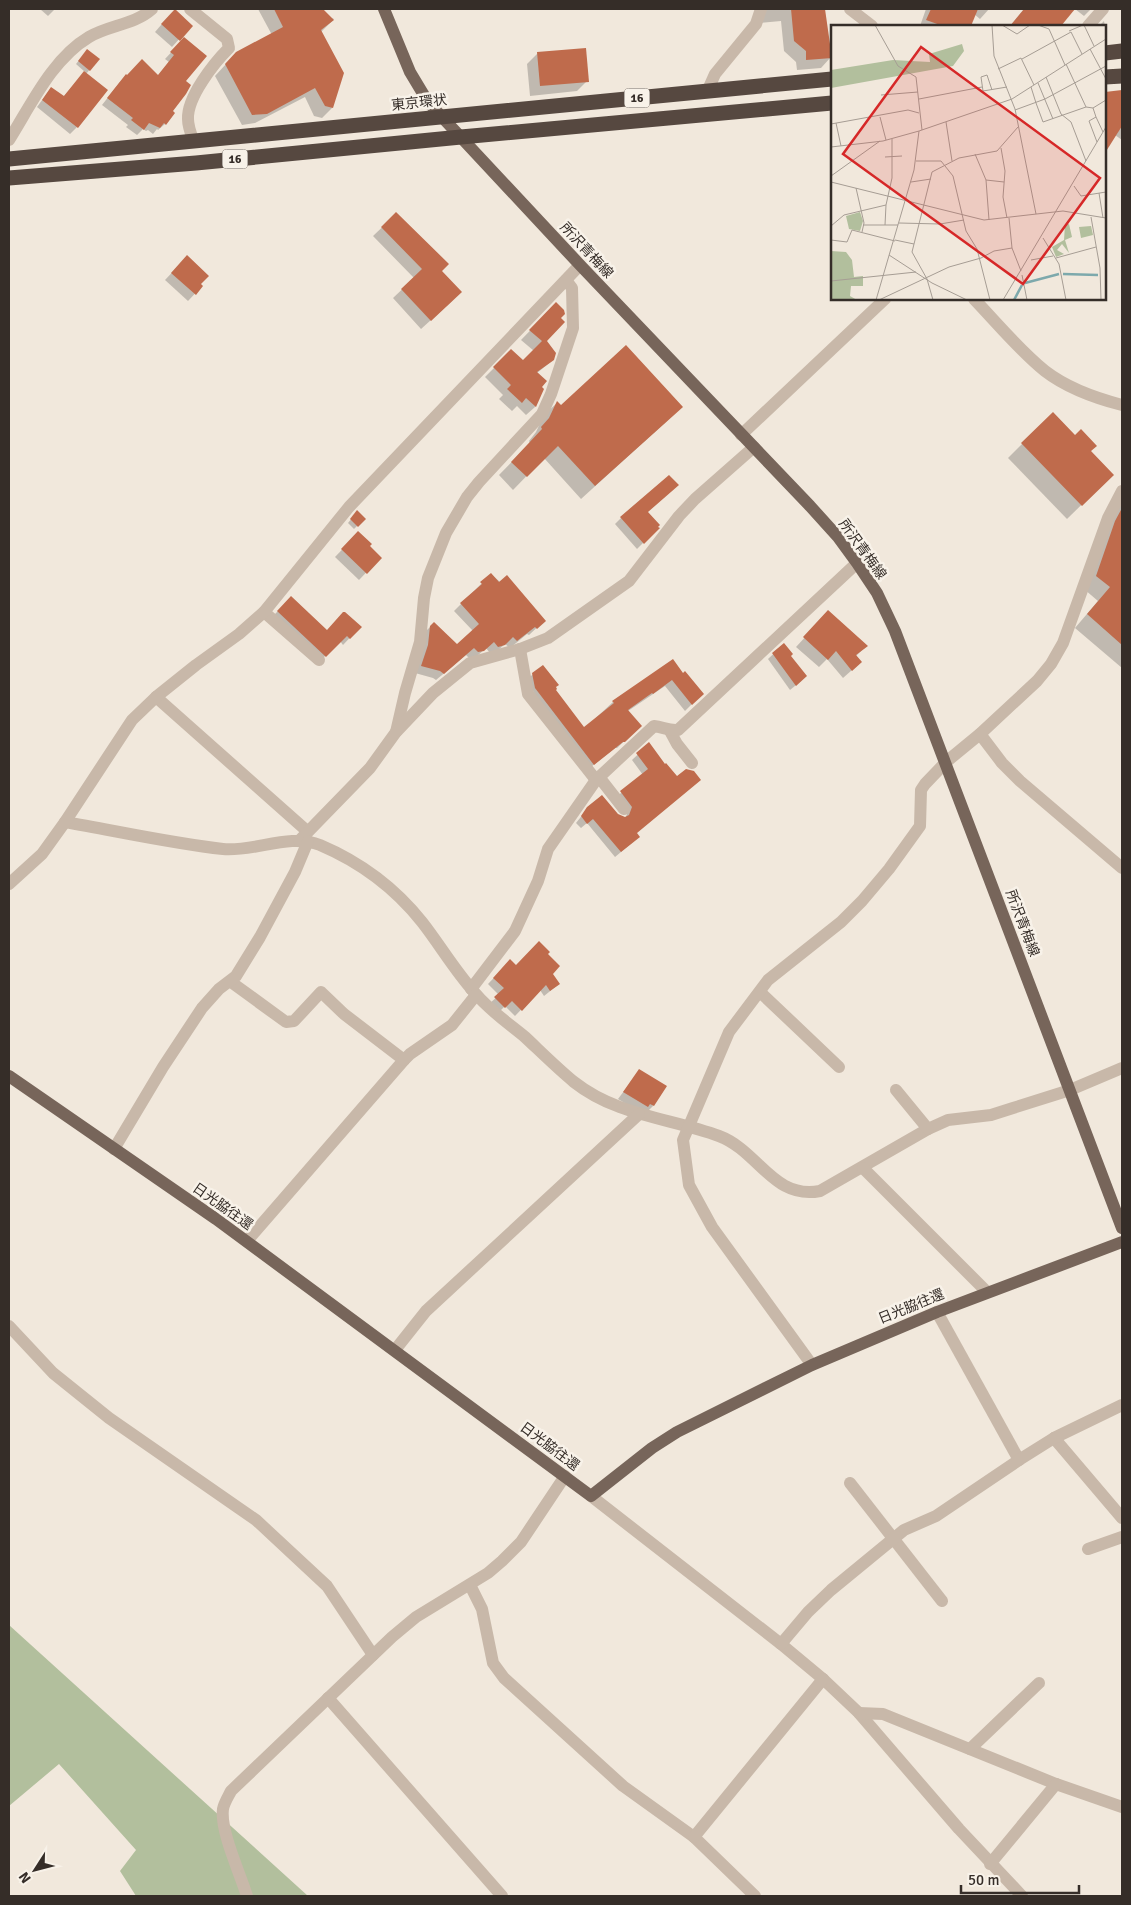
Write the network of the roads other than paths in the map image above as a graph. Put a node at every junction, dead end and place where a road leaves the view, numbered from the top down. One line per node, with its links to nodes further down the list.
1 (152, 9): 18 (street)
2 (190, 9): 19 (street)
3 (384, 9): 16 (main road, 所沢青梅線)
4 (761, 9): 14 (street)
5 (850, 9): 7 (street)
6 (1103, 9): 8 (street)
7 (871, 25)
8 (1089, 25)
9 (1122, 51): 10 (highway)
10 (1106, 53)
11 (1122, 76): 12 (highway)
12 (1106, 77)
13 (831, 79): 14 (highway, 東京環状 / 16)
14 (707, 92): 16 (highway, 東京環状 / 16)
15 (831, 103): 17 (highway, 16)
16 (441, 116): 17 (main road, 所沢青梅線); 19 (highway, 東京環状 / 16)
17 (461, 137): 21 (highway, 16); 22 (main road, 所沢青梅線)
18 (9, 140)
19 (194, 142): 20 (highway, 東京環状 / 16)
20 (9, 159)
21 (9, 178)
22 (580, 265): 23 (street); 27 (main road, 所沢青梅線)
23 (566, 280): 31 (street); 36 (street)
24 (884, 300): 27 (street)
25 (975, 300): 26 (street)
26 (1122, 405)
27 (741, 434): 28 (main road, 所沢青梅線)
28 (754, 448): 30 (main road, 所沢青梅線); 32 (street)
29 (1122, 490): 37 (street)
30 (857, 563): 35 (street); 38 (main road, 所沢青梅線)
31 (264, 612): 33 (street); 34 (street)
32 (520, 649): 36 (street); 40 (street)
33 (319, 660)
34 (156, 697): 42 (street); 43 (street)
35 (670, 731): 39 (street); 40 (street)
36 (396, 732): 43 (street)
37 (980, 734): 38 (street); 44 (street)
38 (946, 762): 48 (street); 54 (main road, 所沢青梅線)
39 (692, 763)
40 (597, 778): 41 (street); 47 (street)
41 (624, 809)
42 (65, 822): 43 (street); 45 (street)
43 (305, 838): 46 (street); 47 (street)
44 (1122, 868)
45 (9, 884)
46 (231, 982): 49 (street); 58 (street)
47 (474, 992): 49 (street); 55 (street)
48 (760, 992): 50 (street); 56 (street)
49 (404, 1060): 61 (street)
50 (840, 1067)
51 (1122, 1068): 54 (street)
52 (9, 1076): 58 (main road, 日光脇往還)
53 (896, 1090): 57 (street)
54 (1070, 1090): 57 (street); 60 (main road, 所沢青梅線)
55 (639, 1114): 56 (street); 66 (street)
56 (688, 1128): 59 (street); 67 (street)
57 (928, 1129): 59 (street)
58 (114, 1149): 61 (main road, 日光脇往還)
59 (863, 1168): 63 (street)
60 (1122, 1228)
61 (247, 1241): 66 (main road, 日光脇往還)
62 (1122, 1242): 63 (main road, 日光脇往還)
63 (987, 1292): 64 (main road, 日光脇往還)
64 (937, 1312): 67 (main road, 日光脇往還); 70 (street)
65 (9, 1326): 81 (street)
66 (395, 1350): 71 (main road, 日光脇往還)
67 (812, 1364): 73 (main road, 日光脇往還)
68 (1122, 1405): 69 (street)
69 (1054, 1438): 70 (street); 74 (street)
70 (1019, 1460): 76 (street)
71 (565, 1476): 73 (main road, 日光脇往還); 78 (street)
72 (850, 1483): 76 (street)
73 (591, 1496): 80 (street)
74 (1122, 1518)
75 (1122, 1537): 77 (street)
76 (894, 1538): 79 (street); 80 (street)
77 (1088, 1550)
78 (470, 1585): 81 (street); 89 (street)
79 (942, 1601)
80 (781, 1644): 82 (street)
81 (373, 1655): 84 (street)
82 (824, 1679): 85 (street); 89 (street)
83 (1039, 1683): 86 (street)
84 (328, 1698): 91 (street); 92 (street)
85 (860, 1713): 86 (street); 90 (street)
86 (970, 1749): 87 (street)
87 (1056, 1784): 88 (street); 90 (street)
88 (1122, 1807)
89 (694, 1837): 93 (street)
90 (990, 1864): 94 (street)
91 (247, 1896)
92 (502, 1896)
93 (755, 1896)
94 (1022, 1896)

